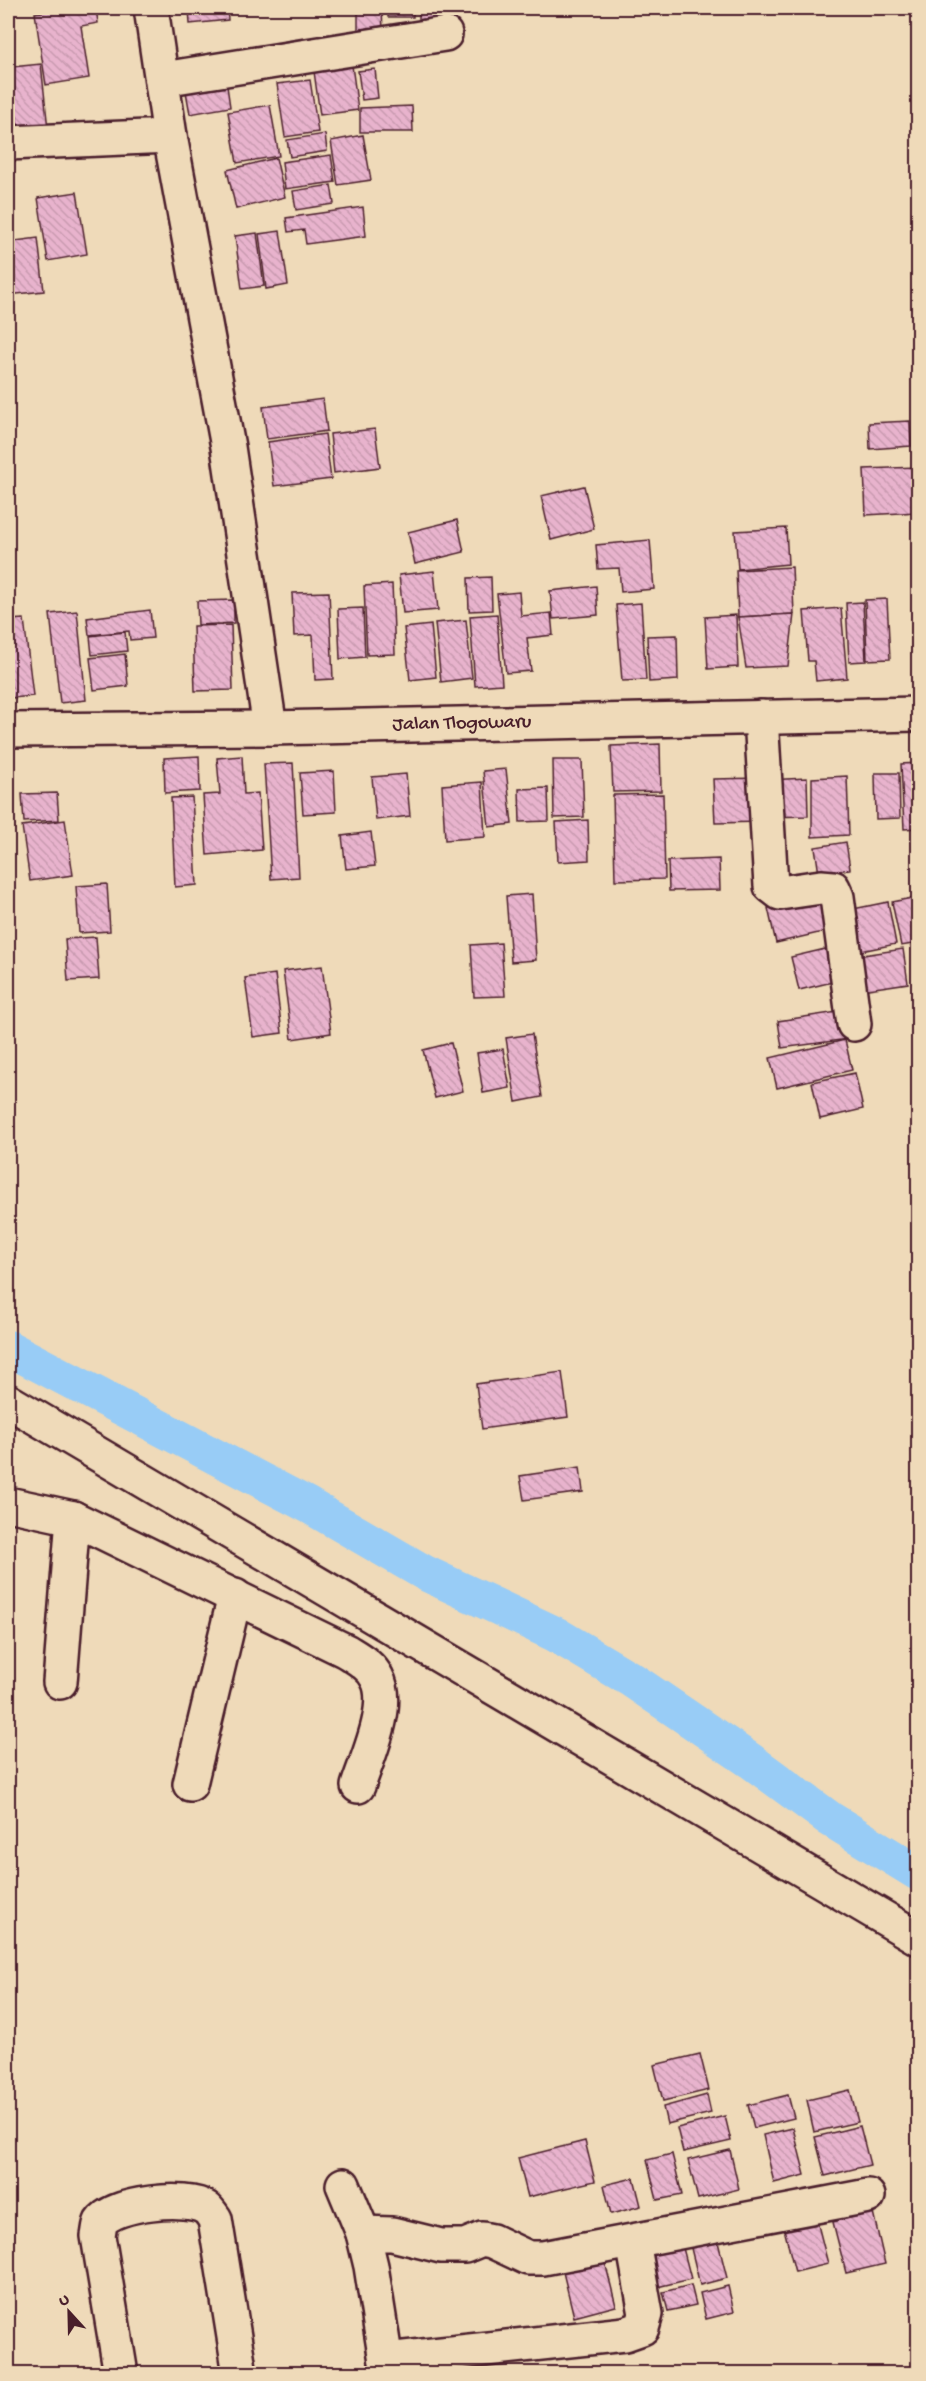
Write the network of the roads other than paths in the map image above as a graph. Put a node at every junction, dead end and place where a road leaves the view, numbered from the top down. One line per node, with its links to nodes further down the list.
1 (151, 8): 3 (street)
2 (445, 34): 3 (street)
3 (163, 79): 4 (street)
4 (170, 136): 5 (street); 8 (street)
5 (8, 143)
6 (918, 714): 7 (street, Jalan Tlogowaru)
7 (761, 717): 8 (street, Jalan Tlogowaru); 10 (street)
8 (270, 728): 9 (street, Jalan Tlogowaru)
9 (8, 730)
10 (854, 1024)
11 (8, 1401): 18 (street)
12 (8, 1504): 13 (street)
13 (73, 1518): 14 (street); 15 (street)
14 (235, 1596): 16 (street); 17 (street)
15 (60, 1682)
16 (189, 1784)
17 (358, 1786)
18 (918, 1938)
19 (343, 2185): 21 (street)
20 (868, 2196): 22 (street)
21 (363, 2233): 22 (street); 23 (street)
22 (633, 2242): 23 (street)
23 (387, 2366)
24 (122, 2373): 25 (street)
25 (240, 2373)

